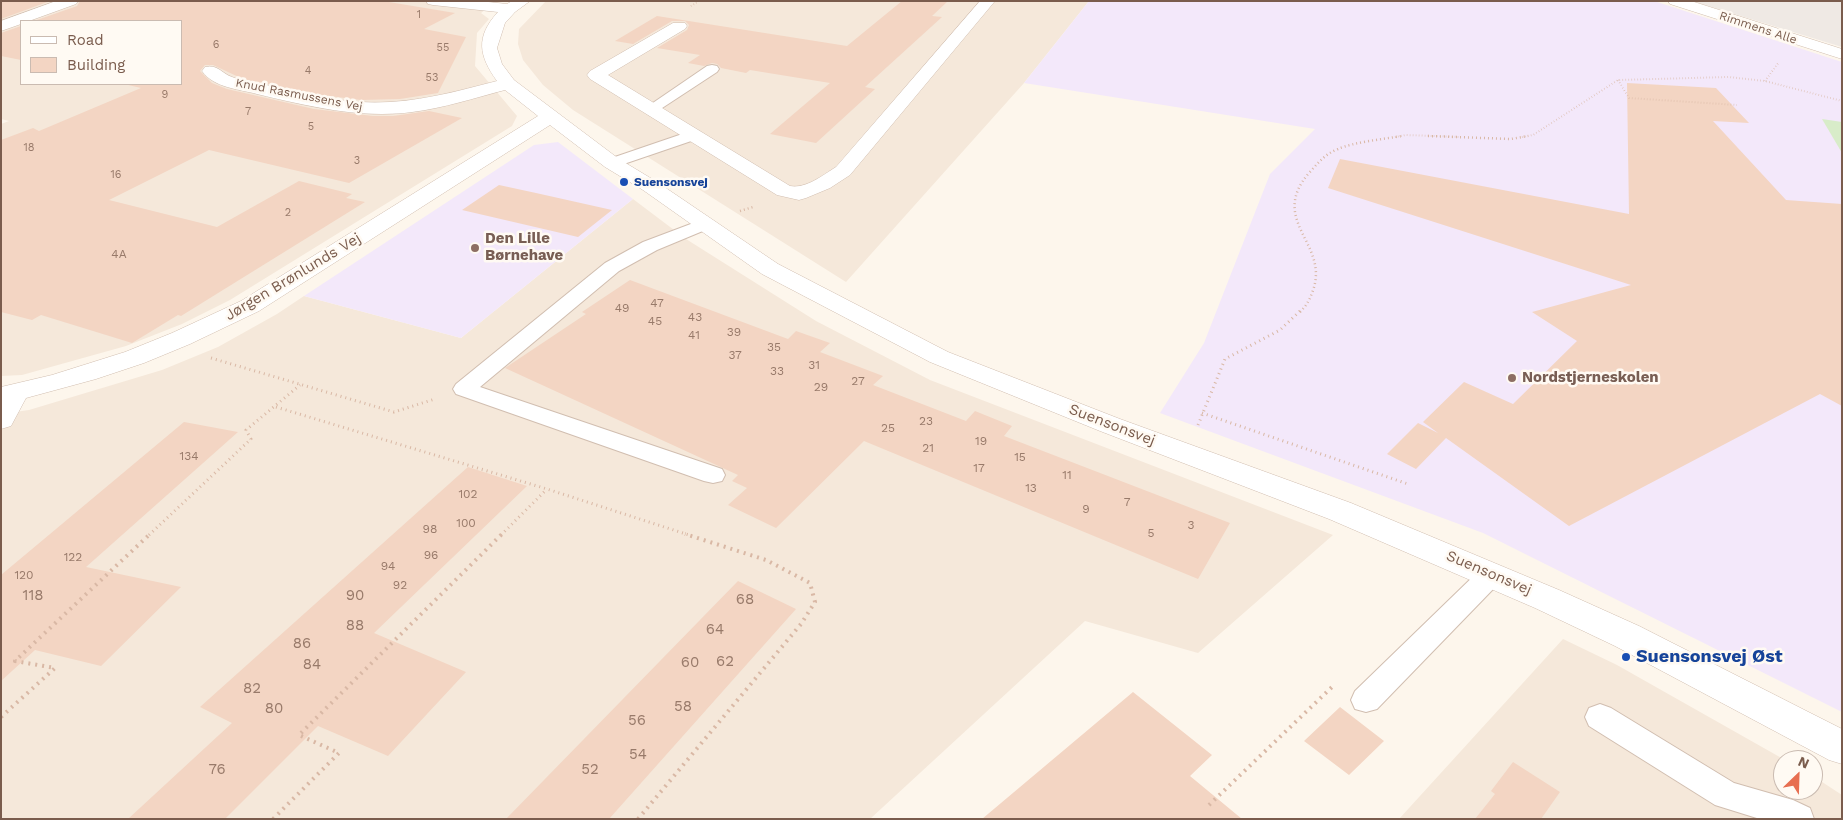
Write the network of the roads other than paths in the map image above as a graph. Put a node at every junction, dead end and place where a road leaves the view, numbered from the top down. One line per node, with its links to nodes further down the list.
1 (71, 1): 6 (street)
2 (433, 1): 5 (street)
3 (988, 1): 14 (street)
4 (1675, 1): 8 (street, Rimmens Alle)
5 (516, 5): 11 (street, Suensonsvej)
6 (1, 26)
7 (679, 26): 12 (street)
8 (1842, 54)
9 (712, 69): 12 (lane)
10 (211, 70): 11 (street, Knud Rasmussens Vej)
11 (508, 84): 13 (street, Suensonsvej)
12 (651, 109): 14 (street)
13 (549, 117): 15 (street, Suensonsvej); 17 (street, Jørgen Brønlunds Vej)
14 (694, 135): 15 (lane)
15 (612, 163): 16 (street, Suensonsvej)
16 (704, 224): 19 (lane); 20 (street, Suensonsvej)
17 (8, 394): 18 (street, Jørgen Brønlunds Vej)
18 (1, 420)
19 (713, 475)
20 (1492, 574): 21 (lane); 23 (street, Suensonsvej)
21 (1366, 700)
22 (1600, 717): 24 (lane)
23 (1842, 748)
24 (1798, 819)

